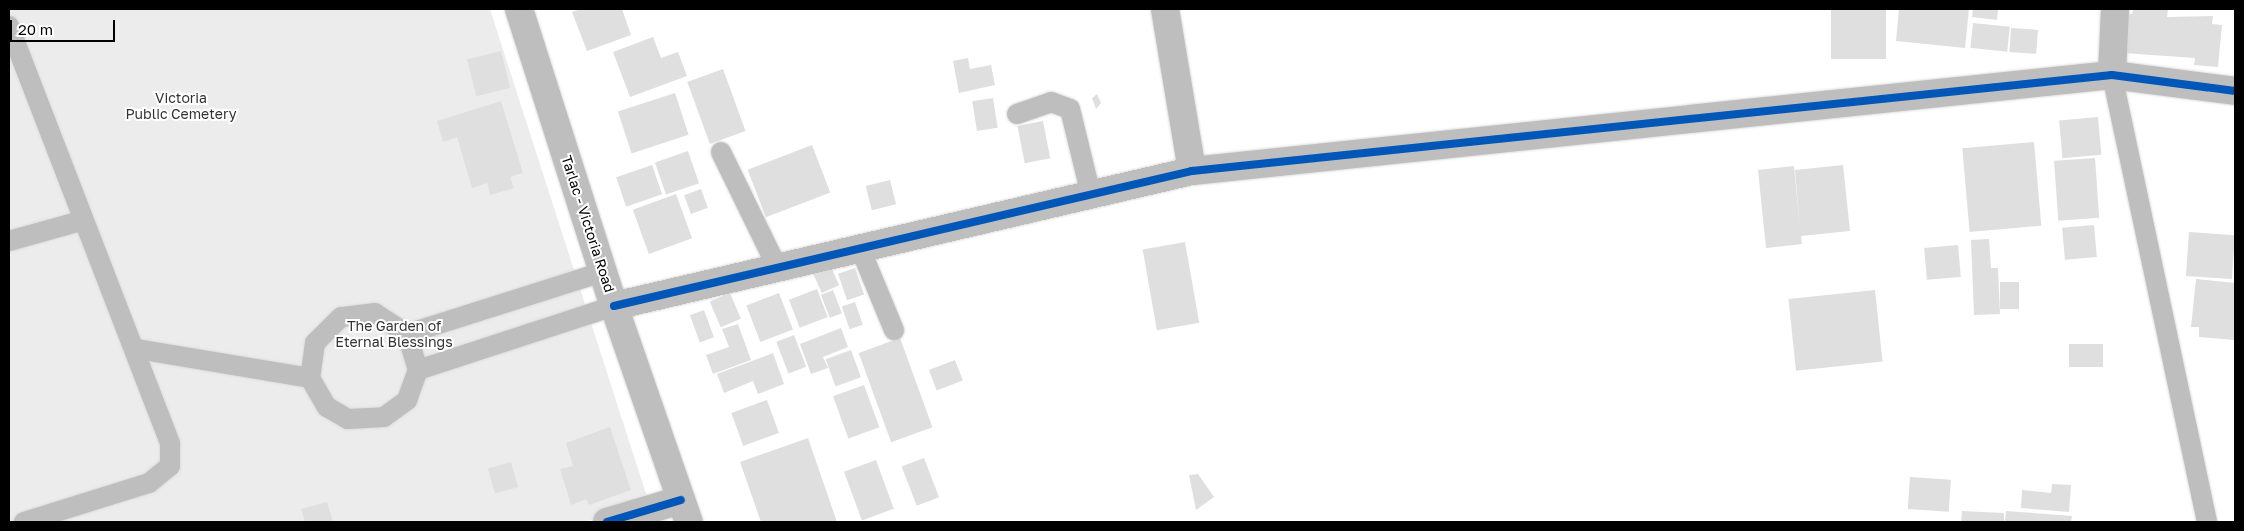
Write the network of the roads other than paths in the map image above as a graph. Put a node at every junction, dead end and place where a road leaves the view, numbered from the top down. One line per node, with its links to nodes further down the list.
1 (519, 9): 15 (street, Tarlac - Victoria Road)
2 (1165, 9): 9 (street)
3 (2115, 9): 5 (street)
4 (9, 26): 11 (lane)
5 (2112, 75): 6 (street); 9 (street); 25 (lane)
6 (2235, 91)
7 (1017, 114): 10 (lane)
8 (721, 152): 14 (lane)
9 (1192, 171): 10 (street)
10 (1091, 195): 13 (street)
11 (81, 221): 12 (lane); 19 (lane)
12 (9, 242)
13 (860, 248): 14 (street); 17 (lane)
14 (778, 269): 16 (street)
15 (603, 272): 16 (street, Tarlac - Victoria Road); 18 (lane)
16 (614, 306): 20 (lane); 22 (street, Tarlac - Victoria Road)
17 (894, 330)
18 (407, 334): 20 (lane); 21 (lane)
19 (137, 349): 21 (lane); 23 (lane)
20 (418, 370): 21 (lane)
21 (310, 378)
22 (685, 511): 24 (street)
23 (27, 522)
24 (607, 522)
25 (2207, 522)

